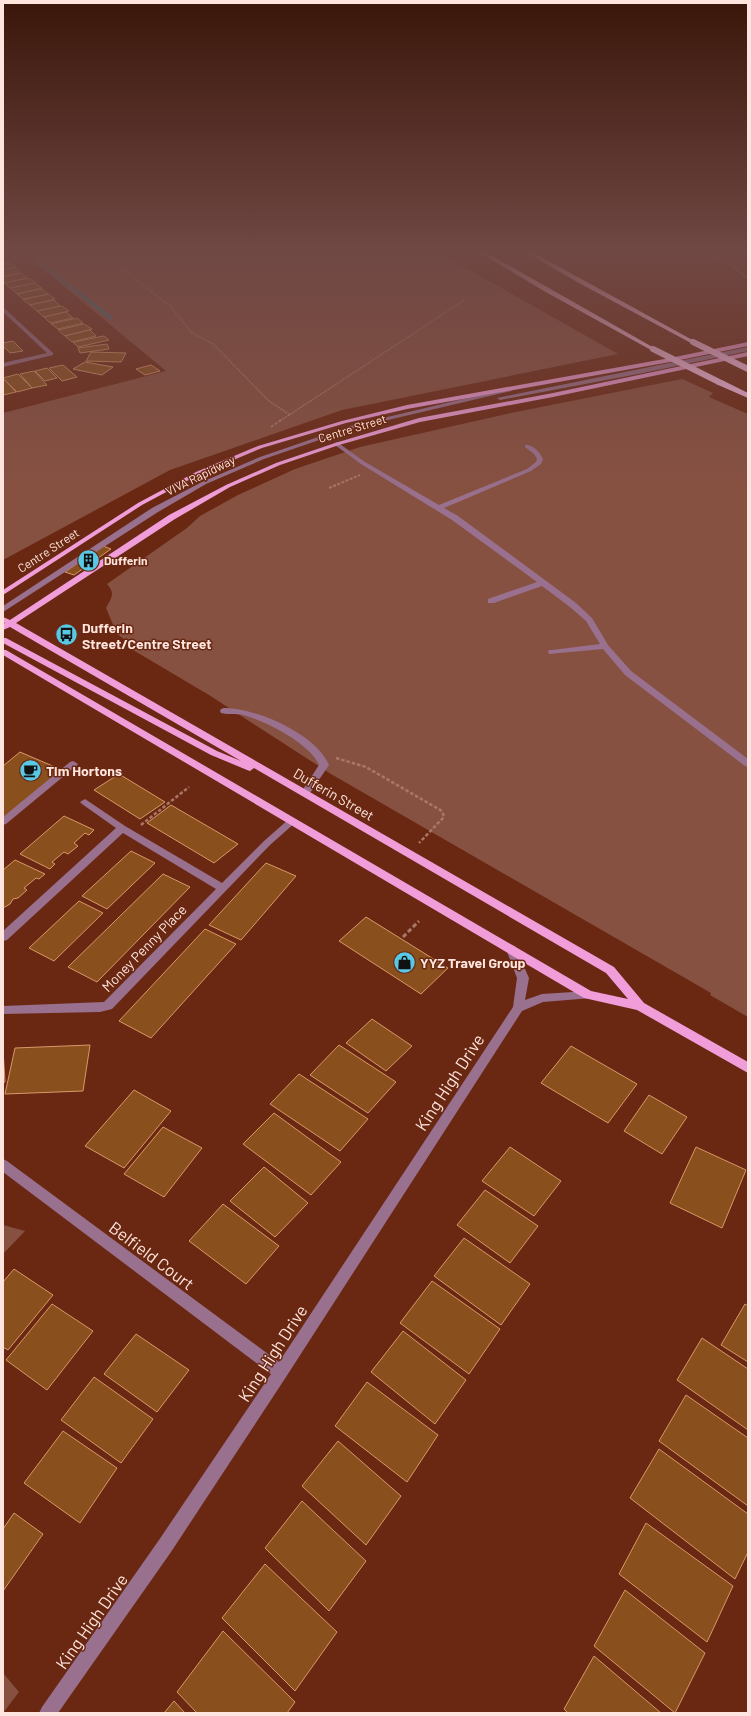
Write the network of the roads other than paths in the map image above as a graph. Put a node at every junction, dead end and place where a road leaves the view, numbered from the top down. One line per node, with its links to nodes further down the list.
1 (30, 334): 7 (street)
2 (626, 334): 10 (highway, bridge)
3 (678, 334): 8 (highway, bridge)
4 (748, 344): 9 (main road, Centre Street)
5 (748, 349): 11 (street, VIVA Rapidway)
6 (748, 354): 12 (main road, Centre Street)
7 (3, 365)
8 (748, 369)
9 (510, 390): 11 (street, VIVA Rapidway); 16 (main road, Centre Street)
10 (748, 396)
11 (429, 410): 18 (street, VIVA Rapidway)
12 (337, 444): 14 (street); 19 (main road, Centre Street)
13 (527, 446): 14 (street)
14 (439, 508): 15 (street)
15 (543, 583): 17 (street); 21 (street)
16 (3, 593)
17 (491, 600)
18 (3, 610)
19 (5, 623): 27 (main road, Dufferin Street)
20 (3, 640): 27 (main road)
21 (605, 646): 23 (street); 26 (street)
22 (3, 652): 30 (main road, Dufferin Street)
23 (552, 652)
24 (224, 711): 28 (street)
25 (73, 764): 31 (street)
26 (748, 764)
27 (294, 788): 28 (main road, Dufferin Street)
28 (305, 794): 37 (main road, Dufferin Street)
29 (85, 802): 32 (street)
30 (292, 821): 33 (street, Money Penny Place); 35 (main road, Dufferin Street)
31 (3, 822)
32 (126, 831): 33 (street); 34 (street)
33 (224, 888): 39 (street, Money Penny Place)
34 (3, 937)
35 (511, 949): 36 (main road, Dufferin Street); 38 (street, King High Drive)
36 (588, 995): 37 (main road, Dufferin Street); 38 (street)
37 (640, 1006): 40 (main road, Dufferin Street)
38 (518, 1008): 42 (street, King High Drive)
39 (3, 1010)
40 (748, 1068)
41 (3, 1164): 42 (street, Belfield Court)
42 (281, 1372): 43 (street, King High Drive)
43 (48, 1713)

